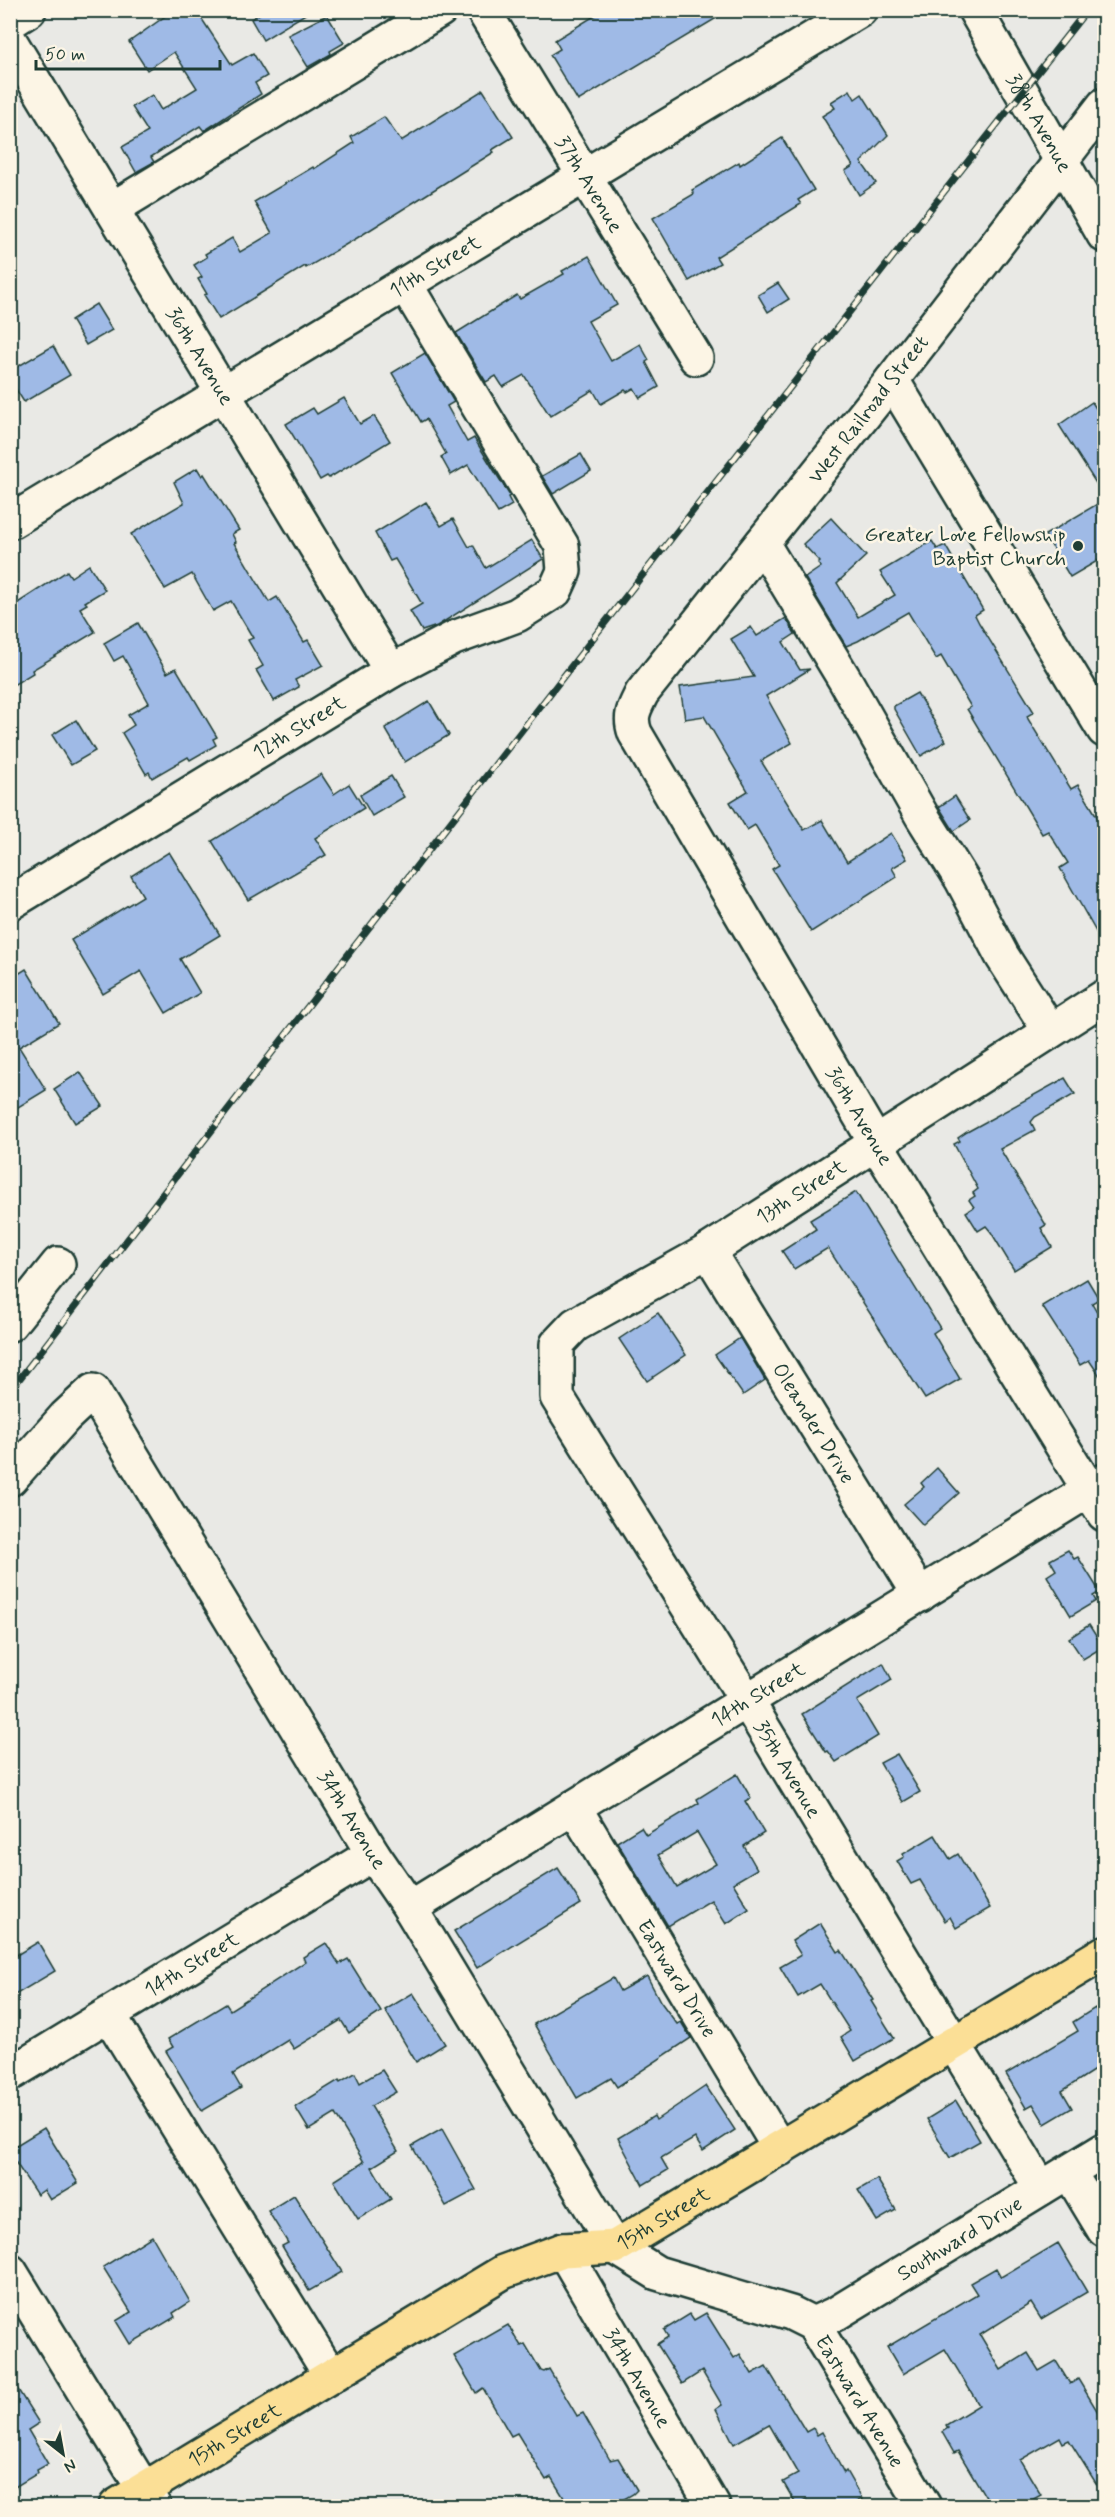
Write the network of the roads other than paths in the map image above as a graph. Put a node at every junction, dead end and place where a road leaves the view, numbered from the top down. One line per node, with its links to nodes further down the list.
1 (29, 10): 6 (street)
2 (440, 10): 11 (street)
3 (483, 10): 10 (street, 37th Avenue)
4 (860, 10): 10 (street, 11th Street)
5 (975, 10): 9 (street, 38th Avenue)
6 (10, 22)
7 (14, 54): 11 (street, 36th Avenue)
8 (1104, 105): 9 (street, West Railroad Street)
9 (1061, 160): 12 (street, 38th Avenue); 15 (street, West Railroad Street)
10 (586, 174): 13 (street, 11th Street); 14 (street, 37th Avenue)
11 (112, 209): 16 (street, 36th Avenue)
12 (1104, 235)
13 (405, 284): 16 (street, 11th Street); 19 (street, 12th Street)
14 (696, 358)
15 (892, 380): 18 (street, West Railroad Street); 21 (street)
16 (224, 394): 17 (street, 11th Street); 19 (street, 36th Avenue)
17 (10, 522)
18 (762, 543): 20 (street, West Railroad Street); 24 (street)
19 (391, 671): 22 (street, 12th Street)
20 (632, 712): 25 (street, 36th Avenue)
21 (1104, 730)
22 (10, 903)
23 (1104, 997): 24 (street, 13th Street)
24 (1050, 1032): 25 (street, 13th Street)
25 (877, 1145): 26 (street, 13th Street); 31 (street, 36th Avenue)
26 (708, 1251): 29 (street, 13th Street); 32 (street, Oleander Drive)
27 (58, 1264): 28 (street)
28 (10, 1324)
29 (557, 1344): 33 (street, 35th Avenue)
30 (10, 1479): 35 (street, 34th Avenue)
31 (1100, 1495): 32 (street, 14th Street)
32 (920, 1595): 33 (street, 14th Street)
33 (747, 1701): 34 (street, 14th Street); 39 (street, 35th Avenue)
34 (574, 1807): 36 (street, 14th Street); 41 (street, Eastward Drive)
35 (373, 1854): 36 (street, 34th Avenue); 38 (street, 14th Street)
36 (410, 1908): 46 (street, 34th Avenue)
37 (1104, 1953): 39 (main road, 15th Street)
38 (109, 2015): 40 (street, 14th Street); 50 (street)
39 (953, 2045): 41 (main road, 15th Street); 44 (street, 35th Avenue)
40 (10, 2074)
41 (780, 2149): 46 (main road, 15th Street)
42 (1104, 2150): 43 (street, Southward Drive)
43 (1069, 2172): 44 (street, Southward Drive); 45 (street)
44 (1041, 2188): 49 (street, Southward Drive)
45 (1104, 2230)
46 (615, 2247): 47 (main road, 15th Street); 49 (street, Eastward Avenue)
47 (563, 2250): 50 (main road, 15th Street); 53 (street, 34th Avenue)
48 (10, 2271): 51 (street)
49 (813, 2324): 54 (street, Eastward Avenue)
50 (331, 2376): 51 (main road, 15th Street)
51 (149, 2498): 52 (main road, 15th Street)
52 (116, 2506)
53 (713, 2506)
54 (924, 2506)

